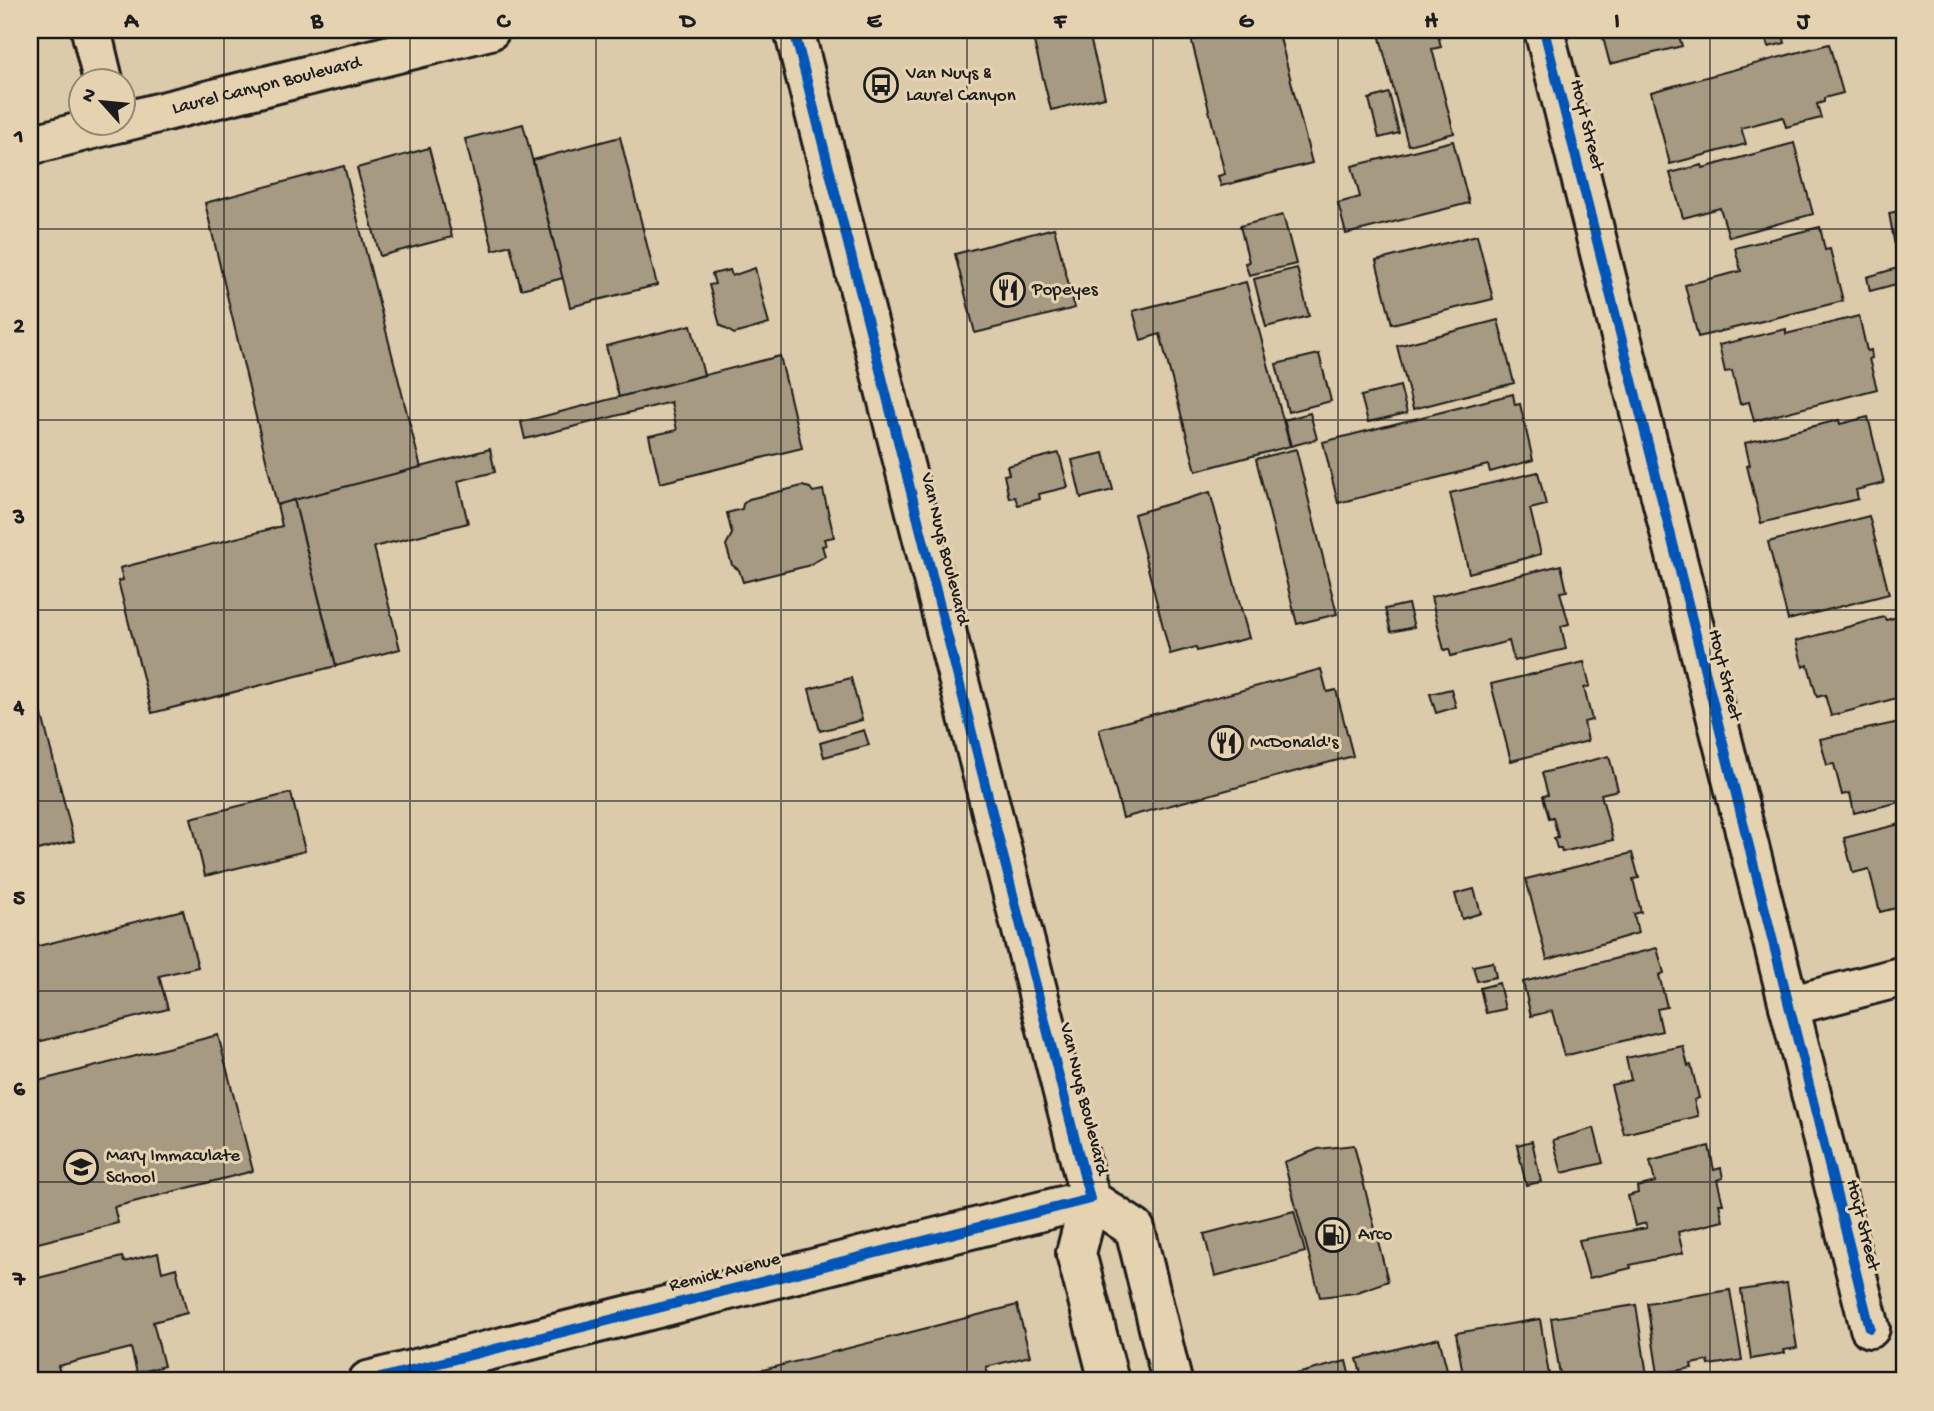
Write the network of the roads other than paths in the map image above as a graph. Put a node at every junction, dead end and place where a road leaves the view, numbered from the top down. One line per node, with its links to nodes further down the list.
1 (91, 30): 5 (street)
2 (490, 30): 6 (street, Laurel Canyon Boulevard)
3 (794, 30): 11 (street, Van Nuys Boulevard)
4 (1544, 30): 10 (street, Hoyt Street)
5 (100, 66)
6 (136, 118)
7 (66, 136): 8 (street, Laurel Canyon Boulevard)
8 (30, 145)
9 (1904, 976): 10 (street)
10 (1789, 1006): 12 (street, Hoyt Street)
11 (1090, 1199): 13 (street, Remick Avenue); 14 (street, Van Nuys Boulevard); 15 (street, Van Nuys Boulevard)
12 (1870, 1328)
13 (379, 1380)
14 (1108, 1381)
15 (1172, 1381)

